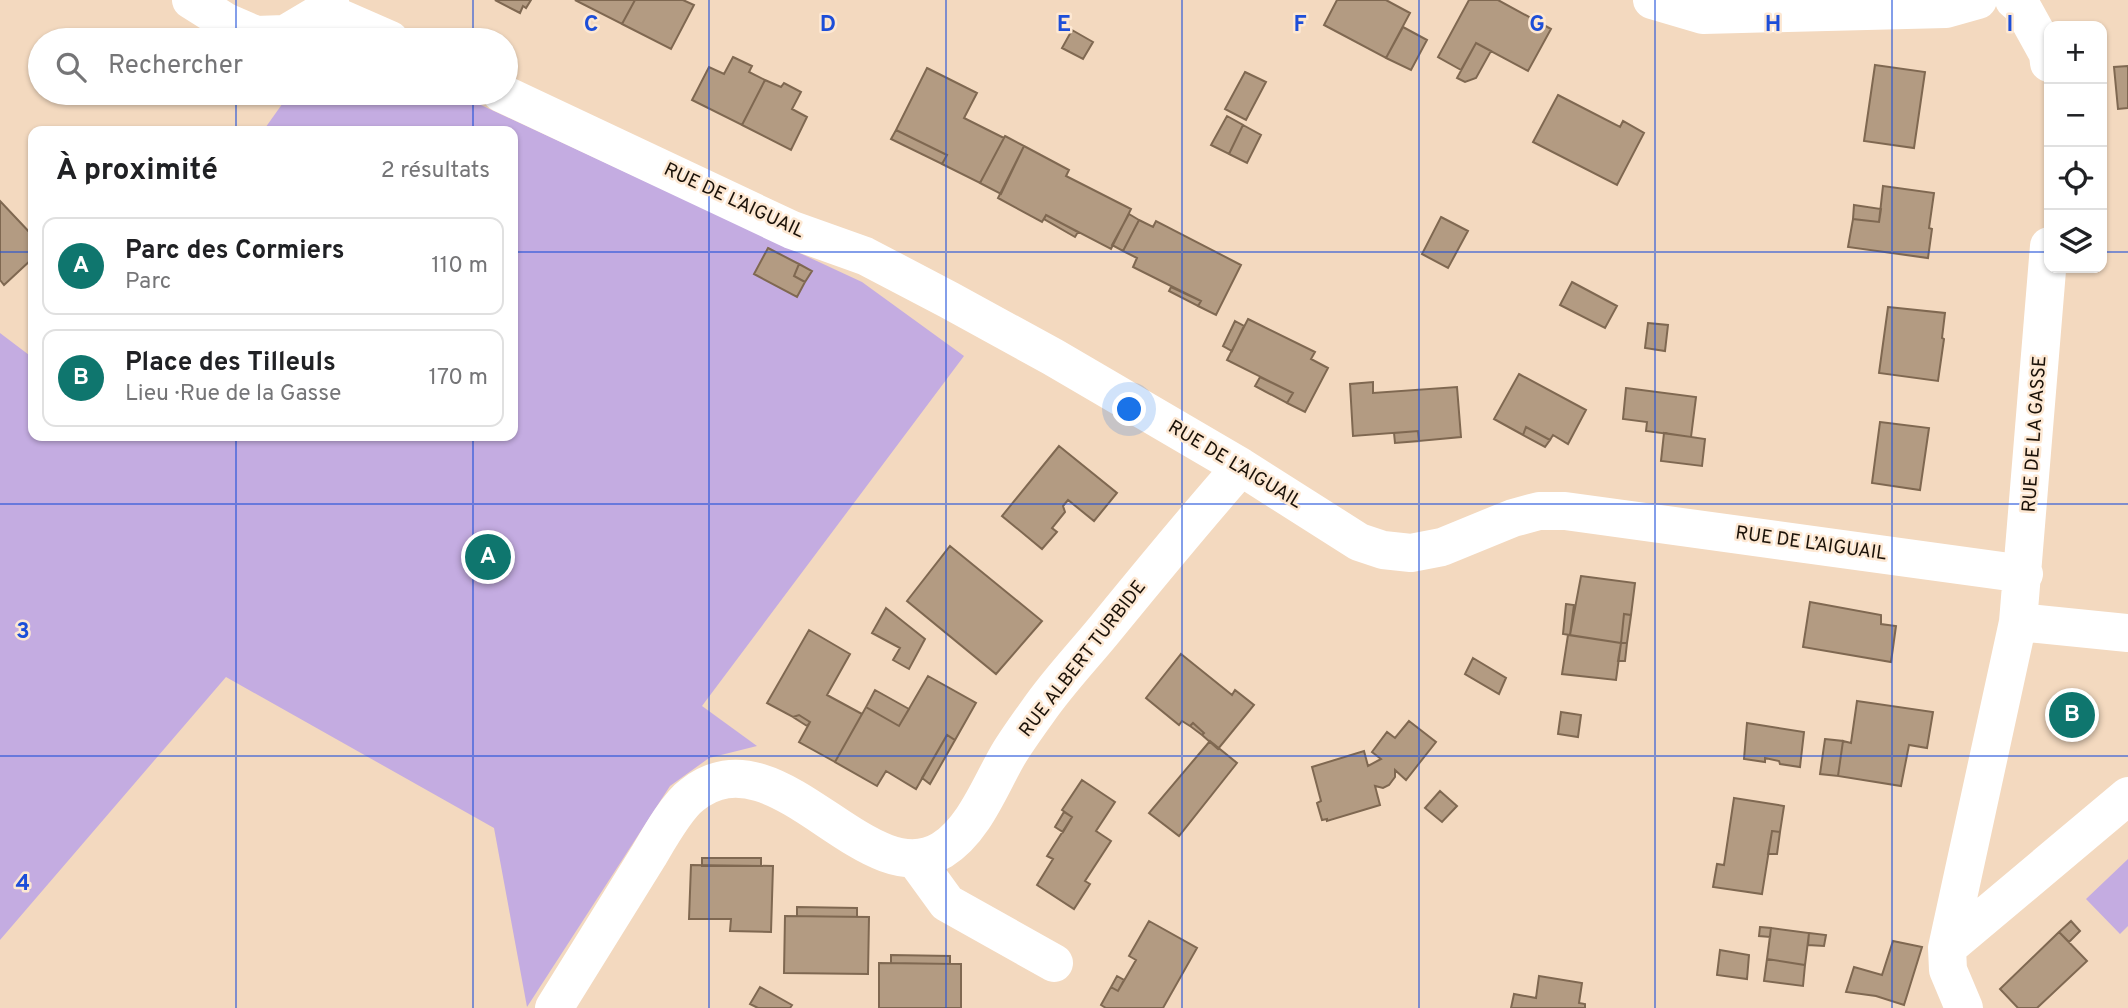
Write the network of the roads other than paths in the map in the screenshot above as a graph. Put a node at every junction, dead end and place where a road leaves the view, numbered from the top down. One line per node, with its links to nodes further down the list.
1 (191, 0): 6 (street)
2 (1652, 0): 3 (street)
3 (1978, 0)
4 (2014, 0): 9 (street)
5 (327, 5): 7 (street); 8 (street)
6 (240, 28)
7 (294, 28)
8 (368, 28)
9 (2044, 47)
10 (518, 101): 12 (street, RUE DE L’AIGUAIL)
11 (2047, 273): 13 (street, RUE DE LA GASSE)
12 (1241, 467): 13 (street, RUE DE L’AIGUAIL); 17 (street, RUE ALBERT TURBIDE)
13 (2024, 574): 14 (street, RUE DE LA GASSE)
14 (2018, 622): 15 (street); 18 (street, RUE DE LA GASSE)
15 (2128, 633)
16 (2128, 796): 18 (street)
17 (915, 859): 19 (street); 20 (street)
18 (1947, 948): 21 (street)
19 (1054, 963)
20 (554, 1008)
21 (1964, 1008)

